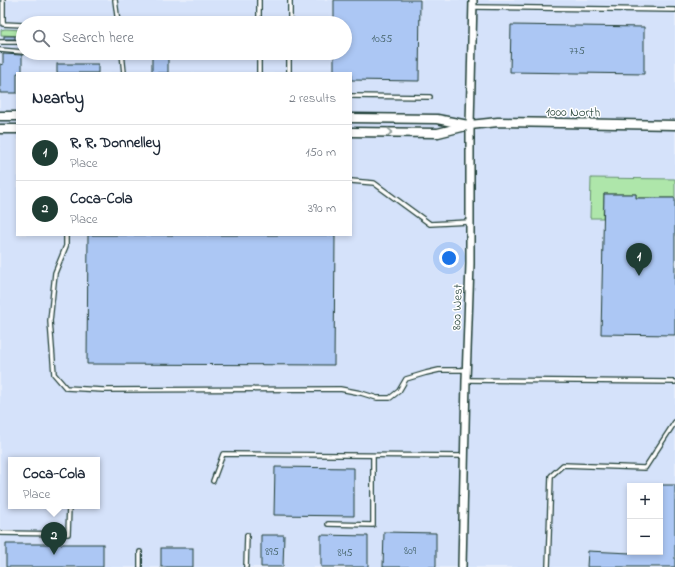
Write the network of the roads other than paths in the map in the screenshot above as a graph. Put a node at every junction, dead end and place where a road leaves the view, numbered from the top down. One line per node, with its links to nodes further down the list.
1 (3, 0): 10 (lane)
2 (115, 0): 7 (lane)
3 (259, 0): 8 (lane)
4 (290, 0): 9 (lane)
5 (473, 4): 6 (lane); 27 (street, 800 West)
6 (675, 10)
7 (117, 16)
8 (259, 16)
9 (290, 16)
10 (1, 24): 11 (lane)
11 (16, 24)
12 (0, 42): 13 (lane)
13 (16, 42)
14 (0, 50): 15 (lane)
15 (16, 51)
16 (123, 60): 19 (lane)
17 (259, 60): 20 (lane)
18 (289, 60): 21 (lane)
19 (124, 72)
20 (259, 72)
21 (289, 72)
22 (352, 96): 23 (lane)
23 (430, 97)
24 (0, 116): 25 (street)
25 (16, 116)
26 (352, 118): 27 (street, 1000 North)
27 (470, 125): 28 (street, 1000 North); 31 (street, 1000 North, one-way to 27); 33 (street, 800 West)
28 (675, 125)
29 (0, 129): 30 (street)
30 (16, 129)
31 (352, 132)
32 (352, 181): 33 (lane)
33 (470, 222): 35 (street, 800 West)
34 (66, 236): 35 (lane)
35 (466, 370): 36 (street, 800 West)
36 (466, 380): 37 (lane); 40 (street, 800 West)
37 (675, 382)
38 (675, 422): 50 (lane)
39 (373, 456): 40 (lane); 41 (lane); 43 (lane)
40 (464, 456): 49 (street, 800 West)
41 (213, 481)
42 (69, 509): 44 (lane)
43 (328, 524)
44 (0, 533)
45 (247, 536): 48 (lane)
46 (140, 552): 47 (lane)
47 (140, 567)
48 (246, 567)
49 (462, 567)
50 (548, 567)

